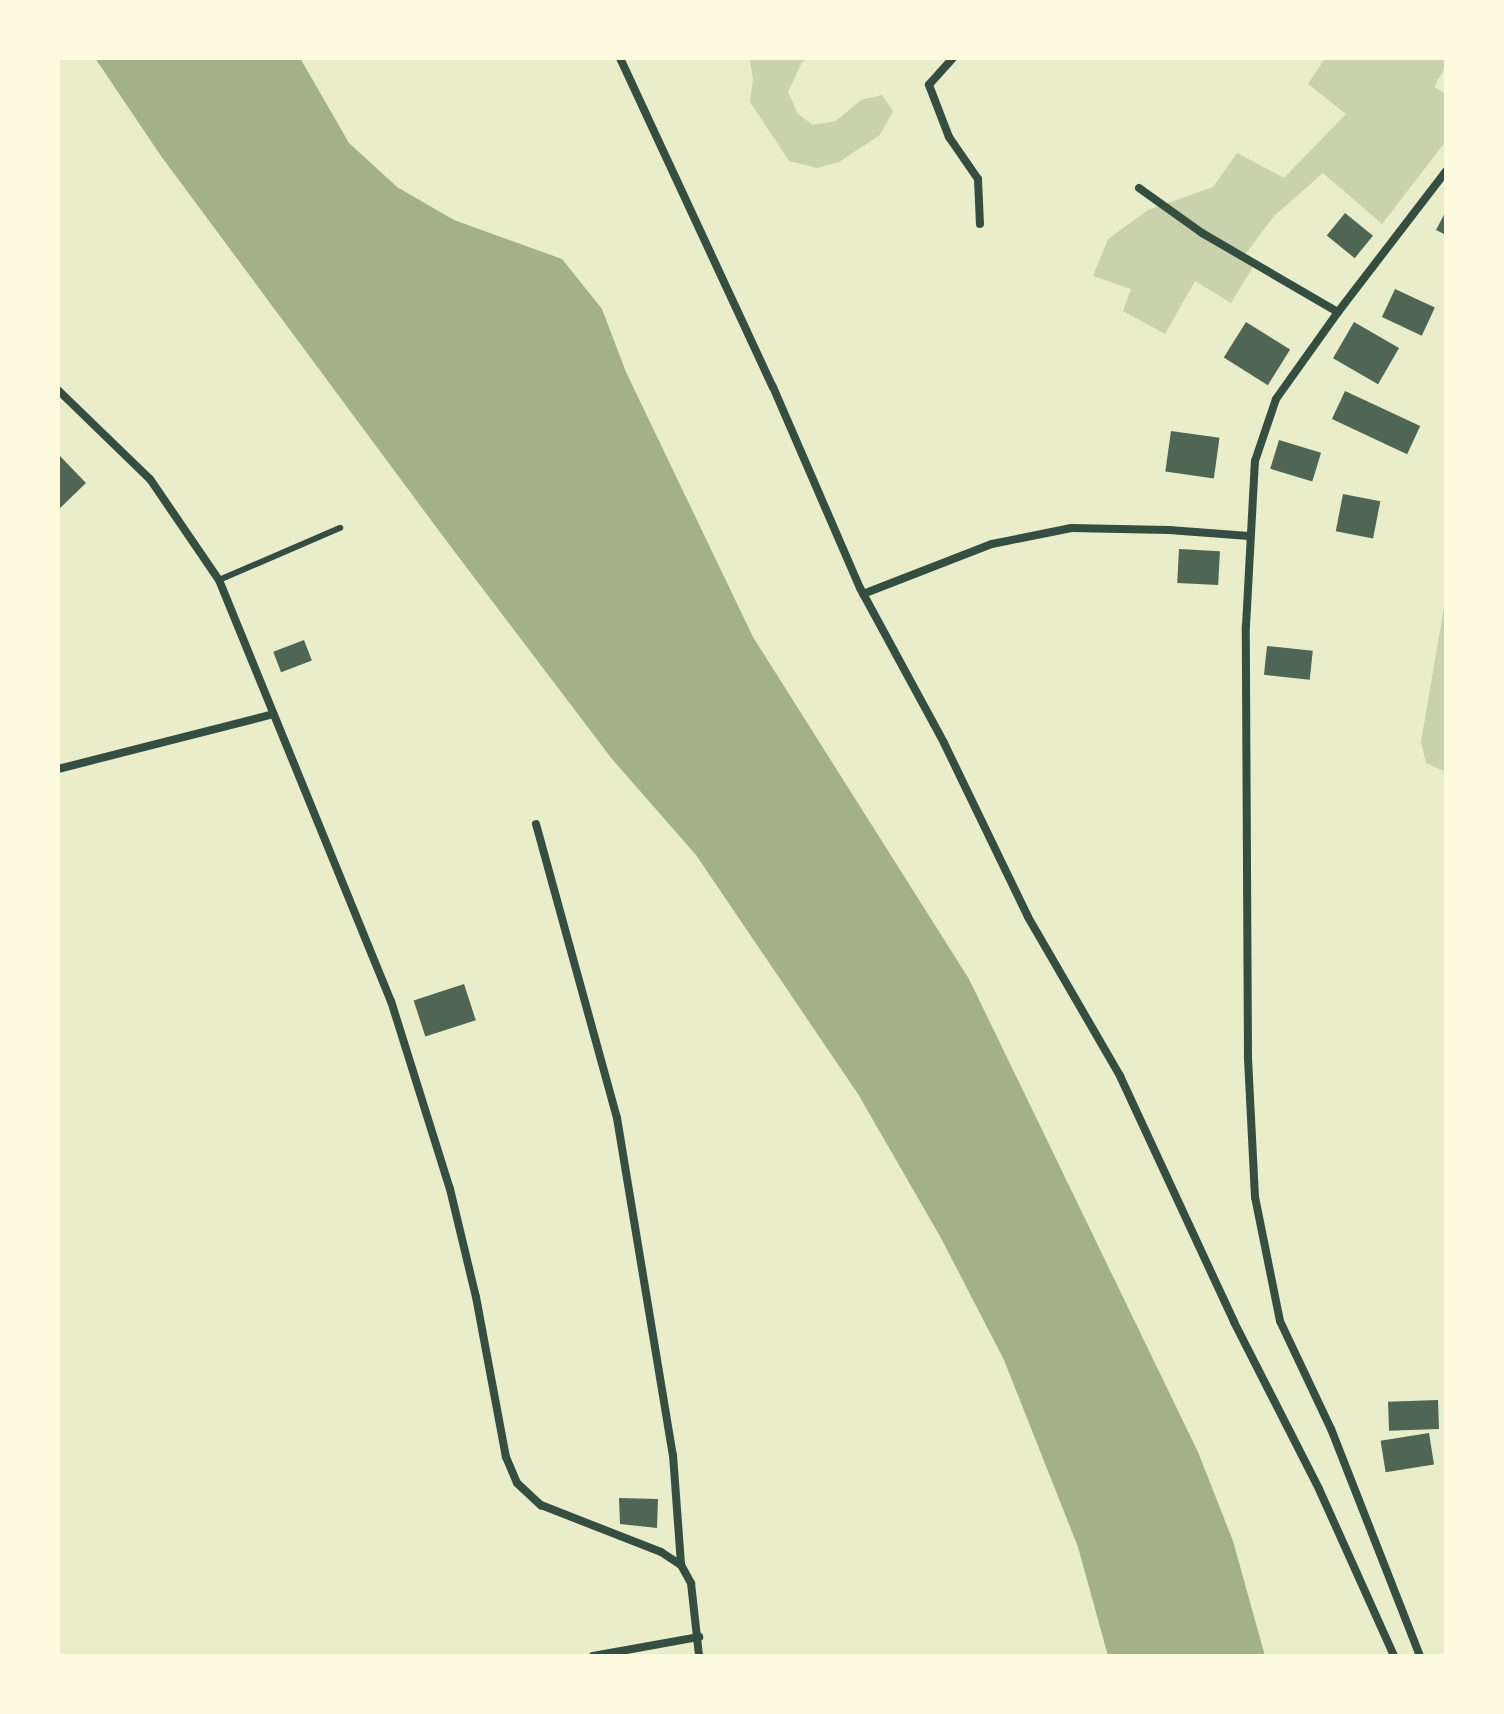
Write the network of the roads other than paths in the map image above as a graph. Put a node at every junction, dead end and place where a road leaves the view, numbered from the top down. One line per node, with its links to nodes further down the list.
1 (620, 58): 11 (street)
2 (953, 58): 5 (street)
3 (1446, 171): 6 (street)
4 (1139, 188): 6 (street)
5 (980, 224)
6 (1338, 312): 9 (street)
7 (58, 390): 10 (street)
8 (340, 528): 10 (lane)
9 (1249, 536): 11 (street); 20 (street)
10 (219, 580): 12 (street)
11 (863, 594): 19 (street)
12 (273, 714): 13 (street); 15 (street)
13 (58, 769)
14 (536, 824): 15 (street)
15 (681, 1565): 16 (street)
16 (699, 1637): 17 (street); 18 (street)
17 (593, 1656)
18 (699, 1656)
19 (1394, 1656)
20 (1420, 1656)

